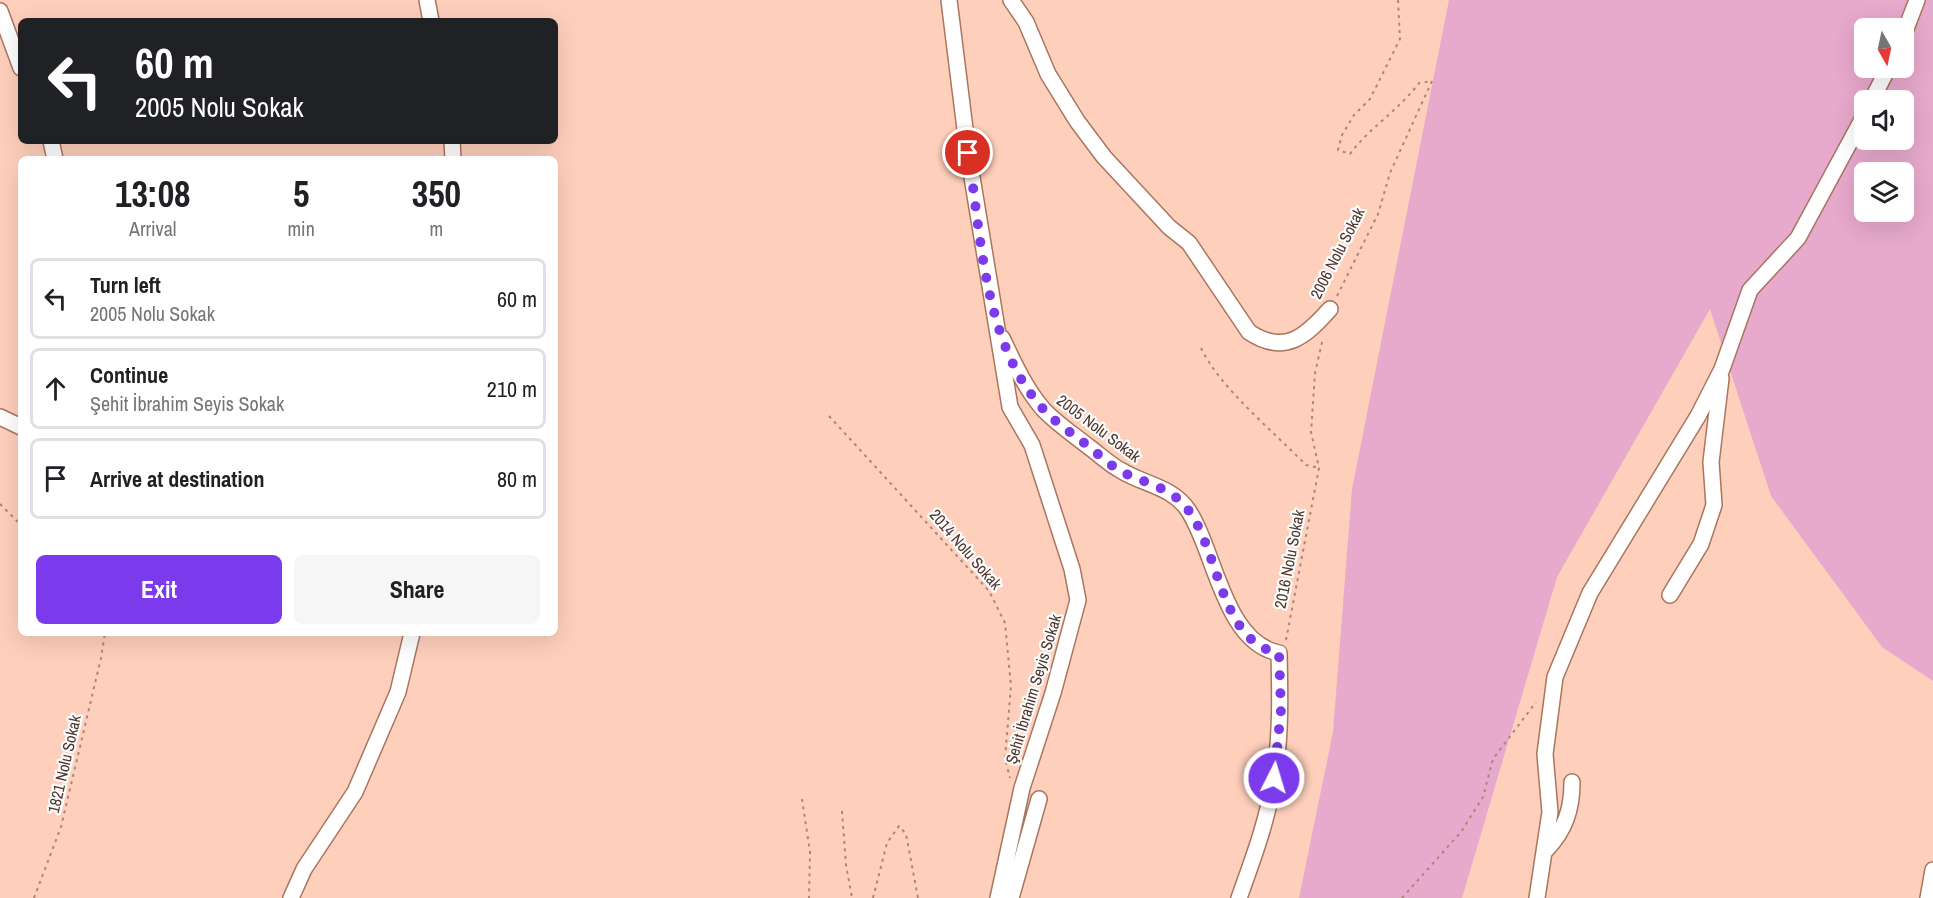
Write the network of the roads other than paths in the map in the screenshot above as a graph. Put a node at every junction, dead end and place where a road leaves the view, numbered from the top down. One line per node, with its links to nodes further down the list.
1 (427, 0): 6 (street)
2 (949, 0): 11 (street, Şehit İbrahim Seyis Sokak)
3 (1011, 0): 10 (street, 2006 Nolu Sokak)
4 (1917, 0): 7 (street)
5 (0, 11): 8 (street)
6 (430, 18)
7 (1910, 18)
8 (18, 60)
9 (1854, 134): 12 (street)
10 (1330, 309)
11 (996, 325): 22 (street, Şehit İbrahim Seyis Sokak); 24 (street, 2005 Nolu Sokak)
12 (1722, 369): 15 (street); 19 (street)
13 (0, 417): 14 (street)
14 (18, 426)
15 (1670, 595)
16 (411, 636): 21 (street)
17 (1572, 782): 19 (street)
18 (1039, 799): 23 (street)
19 (1546, 850): 25 (street)
20 (1933, 870): 26 (street)
21 (291, 898)
22 (998, 898)
23 (1011, 898)
24 (1239, 898)
25 (1537, 898)
26 (1929, 898)

